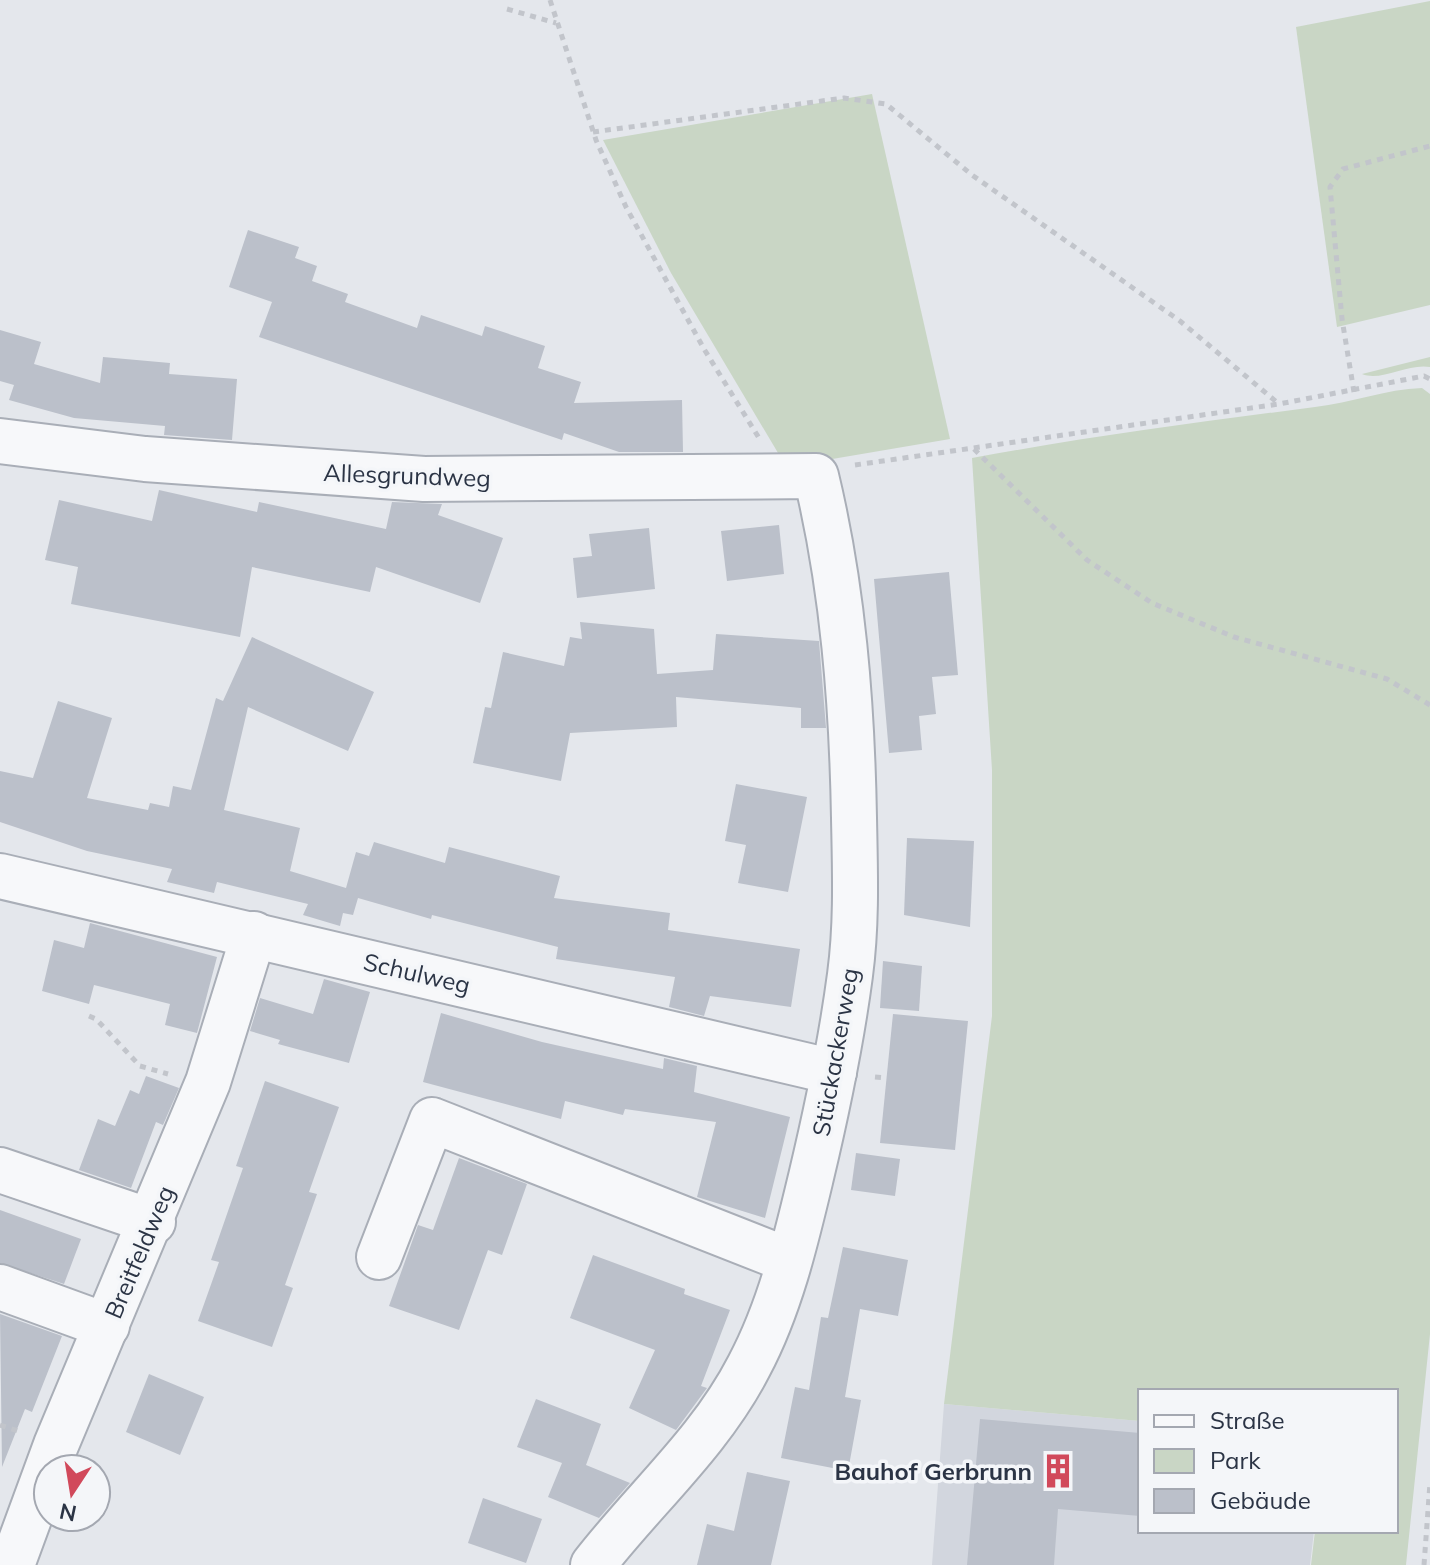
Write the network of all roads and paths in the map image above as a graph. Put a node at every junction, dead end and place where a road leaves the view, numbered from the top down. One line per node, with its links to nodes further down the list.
1 (550, 0): 3 (path)
2 (507, 9): 3 (path)
3 (557, 23): 4 (path)
4 (593, 132): 8 (path); 11 (path)
5 (1430, 146): 7 (path)
6 (1430, 379): 7 (path)
7 (1354, 392): 8 (path)
8 (1279, 404): 10 (path)
9 (0, 441): 11 (street, Allesgrundweg)
10 (973, 448): 11 (path); 12 (path)
11 (800, 476): 16 (street, Stückackerweg)
12 (1430, 705)
13 (0, 876): 14 (street, Schulweg)
14 (254, 934): 16 (street, Schulweg); 19 (street, Breitfeldweg)
15 (89, 1016): 17 (path)
16 (834, 1072): 21 (street, Stückackerweg)
17 (179, 1078)
18 (0, 1170): 19 (street)
19 (153, 1222): 23 (street, Breitfeldweg)
20 (379, 1257): 21 (street)
21 (788, 1260): 26 (street, Stückackerweg)
22 (0, 1287): 23 (street)
23 (107, 1326): 25 (street, Breitfeldweg)
24 (1430, 1483): 27 (path)
25 (12, 1565)
26 (593, 1565)
27 (1424, 1565)

